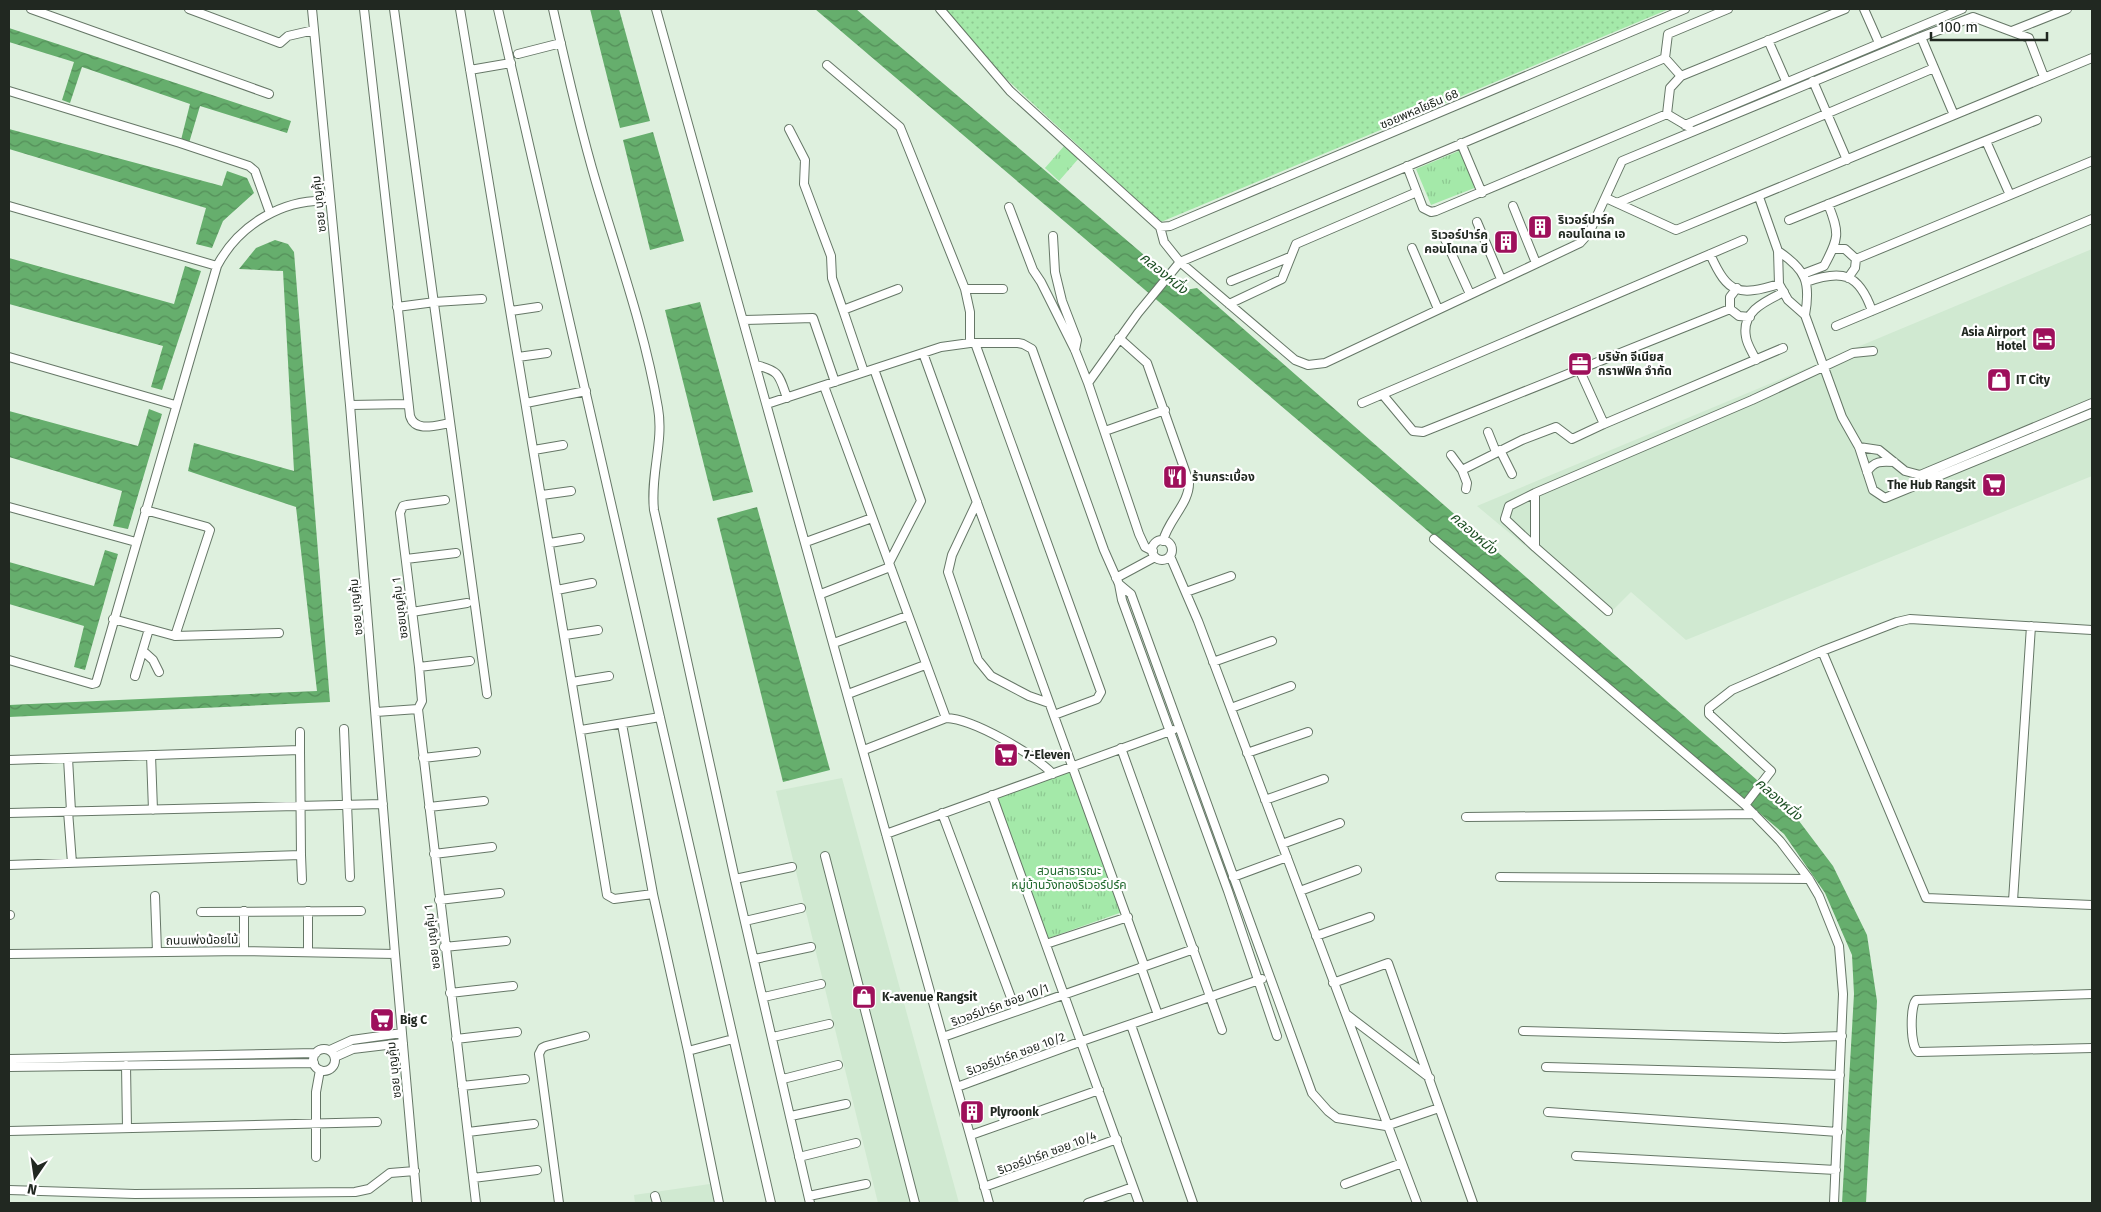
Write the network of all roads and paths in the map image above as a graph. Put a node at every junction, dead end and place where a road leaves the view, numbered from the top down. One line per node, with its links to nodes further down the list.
1 (31, 9): 35 (street)
2 (189, 9): 17 (street)
3 (312, 9): 17 (street, ซอย บุญคุ้ม)
4 (364, 9): 90 (street)
5 (394, 9): 88 (street)
6 (460, 9): 29 (street)
7 (498, 9): 26 (street)
8 (553, 9): 21 (street)
9 (656, 9): 99 (street)
10 (940, 9): 63 (street)
11 (1686, 9): 63 (street, ซอยพหลโยธิน 68)
12 (1728, 9): 24 (street)
13 (1845, 9): 20 (street)
14 (1864, 9): 22 (street)
15 (1962, 9): 22 (street)
16 (2067, 9): 18 (street)
17 (314, 30): 53 (street, ซอย บุญคุ้ม)
18 (2012, 31): 19 (street); 31 (street)
19 (1921, 37): 28 (street); 33 (street)
20 (1768, 40): 30 (street); 32 (street)
21 (561, 43): 23 (street); 254 (street)
22 (1879, 43): 32 (street)
23 (518, 54)
24 (1665, 58): 30 (street); 44 (street)
25 (2092, 58): 31 (street)
26 (511, 63): 29 (street); 119 (street)
27 (827, 65): 84 (street)
28 (1934, 68): 37 (street); 38 (street)
29 (470, 70): 96 (street)
30 (1681, 76): 36 (street)
31 (2044, 77): 38 (street)
32 (1786, 82): 40 (street)
33 (1814, 82): 37 (street); 42 (street)
34 (9, 91): 59 (street)
35 (269, 94)
36 (1667, 114): 40 (street); 49 (street)
37 (1827, 114): 45 (street); 54 (street)
38 (1954, 115): 45 (street)
39 (2038, 120): 43 (street)
40 (1685, 125): 42 (street)
41 (789, 129): 94 (street)
42 (1694, 131): 51 (street)
43 (1986, 141): 50 (street); 55 (street)
44 (1461, 143): 47 (street); 49 (street)
45 (1847, 160): 52 (street)
46 (2092, 161): 50 (street)
47 (1407, 166): 48 (street); 73 (street)
48 (1417, 192): 49 (street); 71 (street)
49 (1482, 193)
50 (2010, 196): 72 (street)
51 (1606, 198): 54 (street); 74 (street)
52 (1758, 198): 54 (street); 69 (street)
53 (330, 201): 59 (street); 128 (street, ซอย บุญคุ้ม)
54 (1617, 203)
55 (1828, 204): 61 (street); 68 (street)
56 (9, 206): 75 (street)
57 (1513, 206): 74 (street)
58 (1009, 207): 104 (street)
59 (270, 213): 75 (street)
60 (2092, 219): 95 (street)
61 (1789, 220)
62 (1477, 222): 78 (street)
63 (1160, 227): 73 (street)
64 (1053, 236): 104 (street)
65 (1444, 237): 86 (street)
66 (1743, 240): 70 (street)
67 (1412, 248): 92 (street)
68 (1833, 249): 72 (street); 76 (street)
69 (1778, 251): 76 (street); 80 (street)
70 (1710, 254): 81 (street); 120 (street)
71 (1290, 257): 79 (street); 89 (street)
72 (1856, 258): 77 (street)
73 (1178, 264): 89 (street); 101 (street)
74 (1536, 264): 78 (street)
75 (218, 266): 127 (street)
76 (1804, 278): 77 (street); 97 (street)
77 (1848, 278): 95 (street)
78 (1501, 279): 86 (street)
79 (1231, 281)
80 (1779, 284): 81 (street); 85 (street)
81 (1737, 288): 93 (street)
82 (898, 289): 94 (street)
83 (1004, 289): 84 (street)
84 (965, 290): 102 (street)
85 (1784, 292): 97 (street); 98 (street)
86 (1470, 294): 92 (street)
87 (482, 299): 88 (street)
88 (435, 302): 90 (street); 131 (street)
89 (1229, 304): 92 (street)
90 (397, 307): 125 (street)
91 (538, 308): 96 (street)
92 (1438, 309)
93 (1730, 309): 98 (street); 114 (street)
94 (843, 310): 115 (street)
95 (1872, 310): 100 (street)
96 (511, 311): 109 (street)
97 (1805, 315): 112 (street)
98 (1750, 317): 110 (street)
99 (744, 320): 111 (street); 116 (street)
100 (1836, 326)
101 (1119, 338): 117 (street); 129 (street)
102 (973, 343): 107 (street); 166 (street); 203 (street)
103 (1783, 348): 110 (street)
104 (1075, 350): 117 (street)
105 (1873, 351): 112 (street)
106 (547, 353): 109 (street)
107 (923, 353): 113 (street); 149 (street)
108 (9, 357): 127 (street)
109 (518, 358): 122 (street)
110 (1756, 360): 132 (street)
111 (756, 365): 121 (street); 126 (street)
112 (1823, 366): 136 (street); 146 (street)
113 (874, 369): 115 (street); 164 (street)
114 (1579, 369): 120 (street); 132 (street)
115 (864, 372): 116 (street)
116 (835, 382): 118 (street)
117 (1088, 383): 133 (street)
118 (824, 386): 121 (street); 152 (street)
119 (586, 391): 122 (street); 204 (street)
120 (1383, 395): 123 (street)
121 (787, 398): 126 (street)
122 (526, 403): 137 (street)
123 (1362, 403)
124 (2092, 403): 140 (street)
125 (408, 404): 128 (street); 131 (street)
126 (767, 404): 157 (street)
127 (175, 405): 151 (street)
128 (350, 405): 202 (street, ซอย บุญคุ้ม)
129 (1165, 410): 133 (street); 155 (street)
130 (2092, 414): 142 (street)
131 (450, 423): 197 (street)
132 (1604, 424): 138 (street)
133 (1105, 431): 161 (street)
134 (1488, 432): 138 (street)
135 (563, 445): 137 (street)
136 (1859, 447): 140 (street); 142 (street)
137 (534, 450): 147 (street)
138 (1498, 451): 141 (street); 143 (street)
139 (1450, 455): 141 (street)
140 (1894, 462): 142 (street)
141 (1462, 470): 144 (street)
142 (1867, 472)
143 (1512, 474)
144 (1466, 489)
145 (571, 490): 147 (street)
146 (1535, 493): 159 (street); 159 (street)
147 (542, 495): 158 (street)
148 (445, 500): 163 (street, ซอยบุญคุ้ม 1)
149 (977, 502): 199 (street); 199 (street)
150 (9, 506): 156 (street)
151 (146, 510): 156 (street); 182 (street)
152 (872, 518): 157 (street); 164 (street)
153 (580, 538): 158 (street)
154 (1434, 539): 229 (street)
155 (1163, 541): 161 (street); 162 (street)
156 (136, 542): 175 (street)
157 (806, 542): 170 (street)
158 (550, 543): 168 (street)
159 (1535, 547): 172 (street)
160 (456, 553): 163 (street)
161 (1154, 554): 162 (street); 166 (street)
162 (1170, 556): 169 (street)
163 (406, 559): 173 (street, ซอยบุญคุ้ม 1)
164 (890, 565): 170 (street); 174 (street)
165 (1230, 576): 169 (street)
166 (1118, 581): 207 (street); 210 (street)
167 (592, 583): 168 (street)
168 (557, 590): 181 (street)
169 (1186, 592): 189 (street)
170 (820, 594): 184 (street)
171 (467, 603): 173 (street)
172 (1608, 611)
173 (412, 612): 191 (street, ซอยบุญคุ้ม 1)
174 (907, 616): 184 (street); 190 (street)
175 (114, 619): 177 (street); 187 (street)
176 (2031, 626): 179 (street); 186 (street); 262 (street)
177 (149, 629): 182 (street); 185 (street)
178 (598, 630): 181 (street)
179 (2092, 630)
180 (279, 633): 182 (street)
181 (565, 635): 195 (street)
182 (174, 636)
183 (1272, 641): 189 (street)
184 (834, 643): 198 (street)
185 (143, 651): 192 (street); 193 (street)
186 (1822, 652): 229 (street); 262 (street)
187 (9, 660)
188 (470, 661): 191 (street)
189 (1213, 662): 200 (street)
190 (925, 665): 198 (street); 205 (street)
191 (419, 667): 201 (street, ซอยบุญคุ้ม 1)
192 (159, 672)
193 (135, 676)
194 (609, 676): 195 (street)
195 (572, 682): 209 (street)
196 (1291, 686): 200 (street)
197 (486, 694)
198 (848, 694): 215 (street)
199 (1049, 703): 203 (street)
200 (1231, 708): 217 (street)
201 (418, 709): 202 (street); 220 (street, ซอย บุญคุ้ม 1)
202 (376, 712): 228 (street, ซอย บุญคุ้ม)
203 (1054, 715): 222 (street)
204 (660, 717): 206 (street); 310 (street)
205 (946, 718): 215 (street); 223 (street)
206 (622, 724): 209 (street); 259 (street)
207 (1179, 728): 210 (street); 252 (street)
208 (344, 729): 230 (street)
209 (580, 730): 259 (street)
210 (1170, 731): 213 (street); 286 (street)
211 (300, 732): 214 (street)
212 (1308, 732): 217 (street)
213 (1121, 748): 222 (street); 277 (street)
214 (300, 750): 218 (street); 231 (street)
215 (864, 750): 240 (street)
216 (476, 752): 220 (street)
217 (1247, 753): 226 (street)
218 (151, 755): 219 (street); 233 (street)
219 (68, 758): 221 (street); 234 (street)
220 (424, 758): 232 (street, ซอย บุญคุ้ม 1)
221 (9, 760)
222 (1071, 767): 223 (street); 269 (street)
223 (1054, 774): 225 (street)
224 (1324, 779): 226 (street)
225 (992, 795): 236 (street); 274 (street)
226 (1265, 800): 241 (street)
227 (484, 801): 232 (street)
228 (383, 804): 230 (street); 282 (street, ซอย บุญคุ้ม)
229 (1746, 804): 237 (street)
230 (348, 806): 231 (street); 251 (street)
231 (301, 807): 233 (street); 243 (street)
232 (429, 807): 244 (street, ซอย บุญคุ้ม 1)
233 (153, 810): 234 (street)
234 (70, 811): 235 (street); 247 (street)
235 (9, 813)
236 (942, 813): 240 (street); 295 (street)
237 (1754, 814): 238 (street); 255 (street)
238 (1466, 817)
239 (1340, 823): 241 (street)
240 (886, 834): 308 (street)
241 (1282, 844): 246 (street)
242 (492, 847): 244 (street)
243 (301, 854): 247 (street); 256 (street)
244 (434, 854): 261 (street, ซอย บุญคุ้ม 1)
245 (825, 856): 366 (street)
246 (1287, 857): 252 (street); 257 (street)
247 (72, 863): 248 (street)
248 (9, 865)
249 (792, 867): 254 (street)
250 (1357, 870): 257 (street)
251 (350, 877)
252 (1233, 877): 285 (street)
253 (1500, 877): 255 (street)
254 (735, 878): 271 (street)
255 (1808, 878): 306 (street)
256 (302, 880)
257 (1300, 891): 272 (street)
258 (500, 893): 261 (street)
259 (653, 894): 315 (street)
260 (156, 896): 279 (street)
261 (439, 900): 276 (street, ซอย บุญคุ้ม 1)
262 (2013, 901): 263 (street)
263 (2092, 905)
264 (801, 908): 271 (street)
265 (244, 911): 266 (street); 268 (street); 278 (street)
266 (308, 911): 267 (street); 280 (street)
267 (361, 911)
268 (201, 912)
269 (1128, 917): 274 (street); 284 (street)
270 (1370, 917): 272 (street)
271 (745, 921): 283 (street)
272 (1316, 936): 287 (street)
273 (506, 941): 276 (street)
274 (1046, 944): 291 (street)
275 (811, 946): 283 (street)
276 (444, 947): 290 (street, ซอย บุญคุ้ม 1)
277 (1194, 949): 284 (street, ริเวอร์ปาร์ค ซอย 10/1); 293 (street)
278 (244, 951): 279 (street, ถนนเพ่งน้อยไม้); 280 (street, ถนนเพ่งน้อยไม้)
279 (157, 952): 281 (street, ถนนเพ่งน้อยไม้)
280 (308, 952): 282 (street, ถนนเพ่งน้อยไม้)
281 (9, 954)
282 (395, 954): 303 (street, ซอย บุญคุ้ม)
283 (755, 959): 294 (street)
284 (1143, 966): 291 (street, ริเวอร์ปาร์ค ซอย 10/1); 297 (street)
285 (1269, 976): 286 (street, ริเวอร์ปาร์ค ซอย 10/2); 339 (street)
286 (1259, 980): 293 (street, ริเวอร์ปาร์ค ซอย 10/2); 305 (street)
287 (1333, 983): 296 (street); 326 (street)
288 (821, 984): 294 (street)
289 (513, 986): 290 (street)
290 (450, 993): 309 (street, ซอย บุญคุ้ม 1)
291 (1065, 994): 295 (street, ริเวอร์ปาร์ค ซอย 10/1); 311 (street)
292 (2092, 994): 313 (street)
293 (1211, 996): 297 (street, ริเวอร์ปาร์ค ซอย 10/2); 300 (street)
294 (764, 998): 307 (street)
295 (1016, 1011): 308 (street, ริเวอร์ปาร์ค ซอย 10/1)
296 (1345, 1014): 326 (street); 339 (street)
297 (1158, 1015): 299 (street, ริเวอร์ปาร์ค ซอย 10/2)
298 (829, 1024): 307 (street)
299 (1131, 1025): 311 (street, ริเวอร์ปาร์ค ซอย 10/2); 370 (street)
300 (1222, 1030)
301 (1523, 1030): 306 (street)
302 (517, 1032): 309 (street)
303 (402, 1033): 312 (street, ซอย บุญคุ้ม); 314 (street)
304 (585, 1036): 363 (street)
305 (1277, 1036)
306 (1842, 1036): 325 (street)
307 (773, 1037): 328 (street)
308 (944, 1037): 330 (street)
309 (456, 1039): 329 (street, ซอย บุญคุ้ม 1)
310 (733, 1039): 315 (street); 365 (street)
311 (1082, 1041): 330 (street, ริเวอร์ปาร์ค ซอย 10/2); 331 (street)
312 (403, 1043): 317 (street); 353 (street, ซอย บุญคุ้ม)
313 (2092, 1048)
314 (330, 1050): 316 (street); 317 (street)
315 (688, 1051): 364 (street)
316 (316, 1053): 318 (street); 319 (street)
317 (335, 1057): 324 (street)
318 (9, 1059)
319 (314, 1063): 320 (street); 324 (street)
320 (126, 1065): 322 (street); 340 (street)
321 (838, 1065): 328 (street)
322 (9, 1067)
323 (1546, 1067): 325 (street)
324 (320, 1070): 337 (street)
325 (1840, 1075): 343 (street)
326 (1430, 1078): 333 (street)
327 (525, 1079): 329 (street)
328 (783, 1079): 335 (street)
329 (462, 1086): 342 (street, ซอย บุญคุ้ม 1)
330 (957, 1087): 344 (street)
331 (1099, 1090): 344 (street); 345 (street)
332 (846, 1104): 335 (street)
333 (1439, 1108): 339 (street); 372 (street)
334 (1548, 1112): 343 (street)
335 (790, 1116): 349 (street)
336 (377, 1122): 337 (street)
337 (315, 1123): 340 (street); 348 (street)
338 (534, 1124): 342 (street)
339 (1386, 1126): 350 (street)
340 (127, 1128): 341 (street)
341 (9, 1131)
342 (468, 1132): 354 (street, ซอย บุญคุ้ม 1)
343 (1838, 1132): 352 (street)
344 (970, 1135): 357 (street)
345 (1117, 1139): 357 (street, ริเวอร์ปาร์ค ซอย 10/4); 358 (street)
346 (856, 1144): 349 (street)
347 (1576, 1156): 352 (street)
348 (316, 1157)
349 (799, 1157): 360 (street)
350 (1402, 1163): 356 (street); 371 (street)
351 (537, 1170): 354 (street)
352 (1836, 1170): 373 (street)
353 (415, 1171): 359 (street); 361 (street, ซอย บุญคุ้ม)
354 (473, 1178): 362 (street, ซอย บุญคุ้ม 1)
355 (866, 1184): 360 (street)
356 (1344, 1184)
357 (984, 1187): 367 (street)
358 (1134, 1187): 368 (street); 369 (street)
359 (9, 1190)
360 (810, 1200)
361 (417, 1203)
362 (476, 1203)
363 (559, 1203)
364 (719, 1203)
365 (771, 1203)
366 (915, 1203)
367 (989, 1203)
368 (1088, 1203)
369 (1139, 1203)
370 (1194, 1203)
371 (1417, 1203)
372 (1473, 1203)
373 (1834, 1203)

